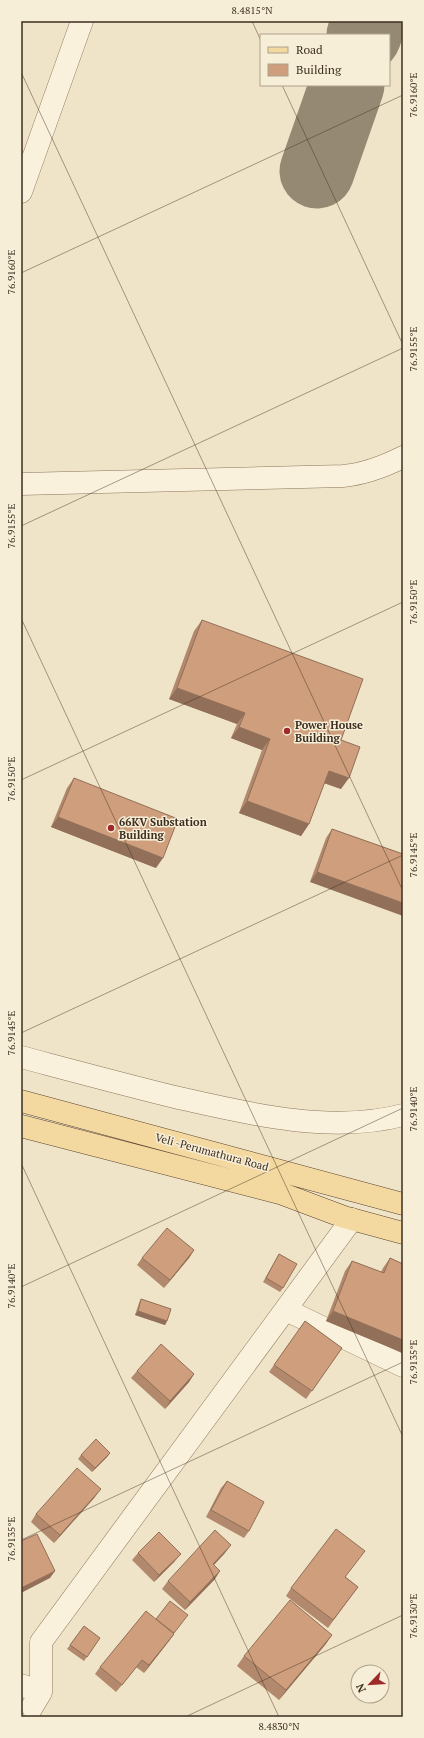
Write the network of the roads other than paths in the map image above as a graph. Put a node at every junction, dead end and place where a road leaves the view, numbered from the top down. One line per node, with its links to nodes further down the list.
1 (82, 21): 2 (lane)
2 (21, 192)
3 (403, 457): 4 (lane)
4 (21, 484)
5 (21, 1057): 7 (lane)
6 (21, 1101): 9 (main road, Veli -Perumathura Road)
7 (403, 1115)
8 (21, 1126): 10 (main road)
9 (403, 1204)
10 (352, 1219): 11 (main road); 12 (lane)
11 (403, 1233)
12 (286, 1310): 13 (lane); 14 (lane)
13 (403, 1366)
14 (31, 1689): 15 (lane)
15 (26, 1717)

